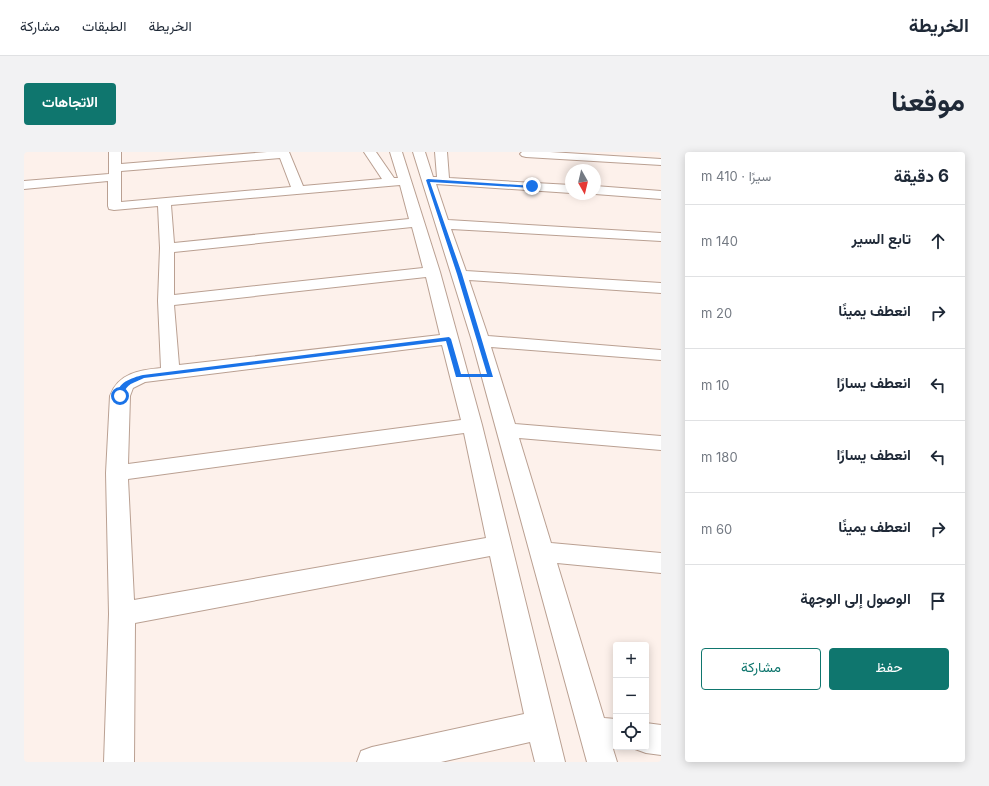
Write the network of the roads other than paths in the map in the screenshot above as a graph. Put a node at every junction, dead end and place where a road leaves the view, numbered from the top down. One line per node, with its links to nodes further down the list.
1 (115, 152): 11 (street)
2 (370, 152): 12 (street)
3 (396, 152): 12 (street)
4 (419, 152): 13 (street)
5 (441, 152): 13 (street)
6 (283, 153): 8 (street); 16 (street)
7 (526, 153): 9 (street); 15 (street)
8 (220, 155): 11 (street)
9 (592, 155): 10 (street)
10 (661, 162)
11 (114, 172): 14 (street); 20 (street)
12 (397, 181): 16 (street); 21 (street)
13 (435, 181): 15 (street); 22 (street)
14 (24, 185)
15 (532, 186): 17 (street)
16 (298, 189): 20 (street)
17 (565, 189)
18 (601, 190): 19 (street)
19 (661, 195)
20 (164, 201): 24 (street)
21 (417, 222): 24 (street); 25 (street)
22 (442, 224): 23 (street); 26 (street)
23 (661, 237)
24 (167, 248): 28 (street)
25 (432, 272): 28 (street); 29 (street)
26 (460, 274): 27 (street); 30 (street)
27 (661, 288)
28 (166, 301): 32 (street)
29 (449, 339): 32 (street); 33 (street)
30 (481, 341): 31 (street); 34 (street)
31 (661, 355)
32 (170, 372): 38 (street)
33 (458, 375): 34 (street); 35 (street)
34 (491, 376): 36 (street)
35 (472, 425): 38 (street); 39 (street)
36 (507, 430): 37 (street); 40 (street)
37 (661, 443)
38 (117, 473): 42 (street)
39 (499, 545): 42 (street); 43 (street)
40 (542, 552): 41 (street); 44 (street)
41 (661, 564)
42 (122, 614): 47 (street)
43 (541, 724): 48 (street); 49 (street)
44 (605, 733): 50 (street)
45 (649, 738): 46 (street)
46 (661, 740)
47 (119, 762)
48 (372, 762)
49 (550, 762)
50 (602, 762)

